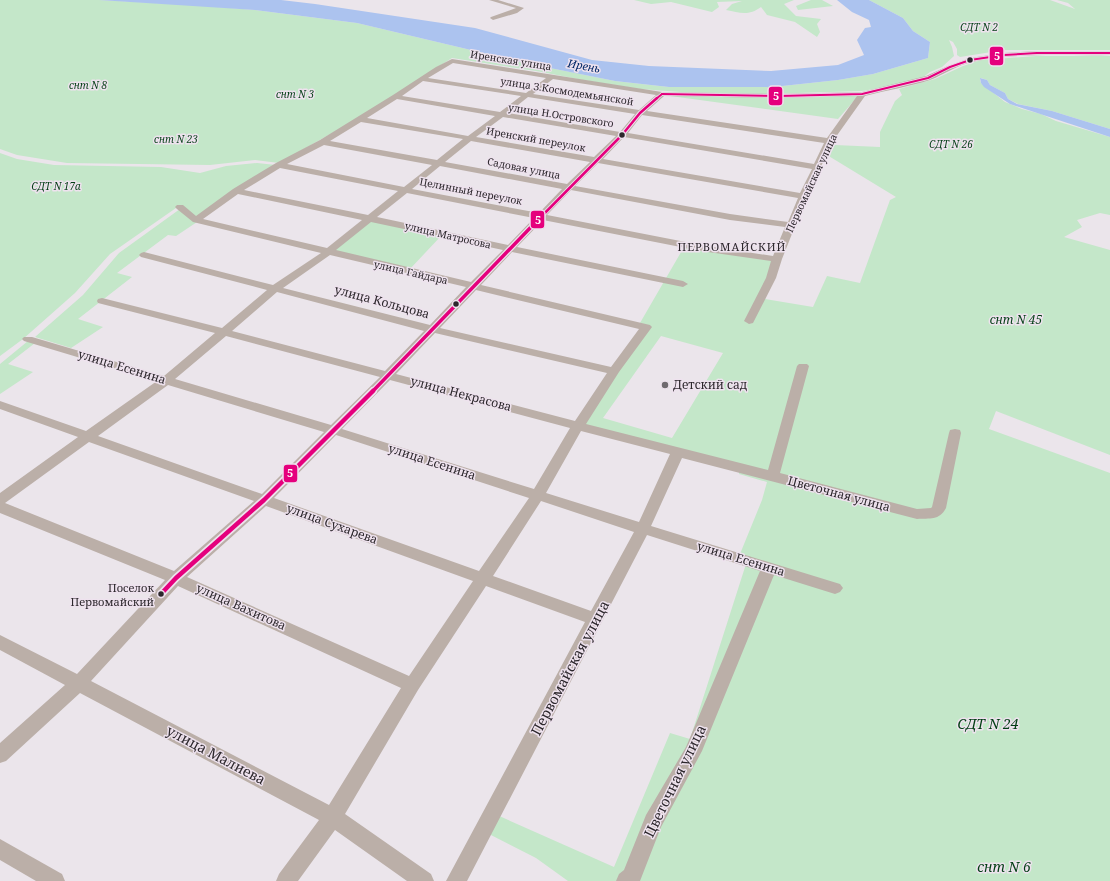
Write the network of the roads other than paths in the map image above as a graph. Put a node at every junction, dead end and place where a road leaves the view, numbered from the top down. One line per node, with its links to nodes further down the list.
1 (492, 0): 2 (street)
2 (493, 18)
3 (1110, 53): 7 (street)
4 (551, 77): 5 (street, Иренская улица); 6 (street, Иренская улица); 8 (street)
5 (421, 79): 8 (street, улица З.Космодемьянской); 9 (street)
6 (662, 94): 7 (street); 10 (street)
7 (862, 94): 16 (street, Первомайская улица)
8 (527, 95): 10 (street, улица З.Космодемьянской); 11 (street)
9 (396, 97): 11 (street, улица Н.Островского); 12 (street)
10 (640, 113): 13 (street); 16 (street, улица З.Космодемьянской)
11 (502, 116): 13 (street, улица Н.Островского); 14 (street)
12 (359, 119): 14 (street, Иренский переулок); 15 (street)
13 (622, 135): 17 (street); 20 (street, улица Н.Островского)
14 (470, 138): 17 (street, Иренский переулок); 18 (street)
15 (323, 142): 18 (street, Садовая улица); 19 (street)
16 (829, 142): 20 (street, Первомайская улица)
17 (596, 160): 21 (street); 24 (street, Иренский переулок)
18 (440, 163): 21 (street, Садовая улица); 22 (street)
19 (280, 164): 22 (street, Целинный переулок); 23 (street)
20 (817, 167): 24 (street, Первомайская улица)
21 (569, 187): 26 (street); 29 (street, Садовая улица)
22 (407, 190): 26 (street, Целинный переулок); 27 (street)
23 (236, 191): 27 (street, улица Матросова); 28 (street)
24 (803, 196): 29 (street, Первомайская улица)
25 (180, 207): 28 (street, улица Гайдара)
26 (541, 216): 30 (street); 33 (street, Целинный переулок)
27 (369, 218): 30 (street, улица Матросова); 31 (street)
28 (196, 220): 31 (street, улица Гайдара)
29 (791, 225): 33 (street, Первомайская улица)
30 (510, 249): 34 (street, улица Матросова); 35 (street)
31 (328, 252): 35 (street, улица Гайдара); 36 (street)
32 (144, 255): 36 (street, улица Кольцова)
33 (777, 259): 38 (street, Первомайская улица)
34 (683, 284)
35 (474, 286): 39 (street); 43 (street, улица Гайдара)
36 (276, 288): 39 (street, улица Кольцова); 40 (street)
37 (102, 301): 40 (street, улица Некрасова)
38 (748, 321)
39 (432, 329): 43 (street, улица Кольцова); 44 (street)
40 (226, 331): 44 (street, улица Некрасова); 45 (street)
41 (28, 339): 45 (street, улица Есенина)
42 (804, 366): 52 (street, Цветочная улица)
43 (614, 371): 47 (street)
44 (388, 375): 47 (street, улица Некрасова); 48 (street)
45 (166, 380): 48 (street, улица Есенина); 50 (street)
46 (0, 405): 50 (street, улица Сухарева)
47 (578, 426): 51 (street, улица Некрасова); 53 (street)
48 (333, 430): 53 (street, улица Есенина); 55 (street)
49 (955, 433): 52 (street, Цветочная улица)
50 (89, 436): 54 (street); 55 (street, улица Сухарева)
51 (678, 452): 52 (street, улица Некрасова); 57 (street, Первомайская улица)
52 (772, 476)
53 (538, 495): 57 (street, улица Есенина); 60 (street)
54 (0, 500)
55 (264, 500): 59 (street); 60 (street, улица Сухарева)
56 (0, 507): 59 (street, улица Вахитова)
57 (643, 529): 58 (street, улица Есенина); 62 (street, Первомайская улица)
58 (769, 568): 61 (street, улица Есенина); 73 (street, Цветочная улица)
59 (176, 578): 64 (street); 65 (street, улица Вахитова)
60 (482, 579): 62 (street, улица Сухарева); 65 (street)
61 (835, 588)
62 (596, 619): 72 (street, Первомайская улица)
63 (0, 642): 64 (street, улица Малиева)
64 (79, 683): 66 (street); 67 (street, улица Малиева)
65 (412, 685): 67 (street)
66 (0, 755)
67 (333, 816): 70 (street); 71 (street, улица Малиева)
68 (0, 849): 69 (street)
69 (55, 881)
70 (286, 881)
71 (424, 881)
72 (456, 881)
73 (626, 881)

